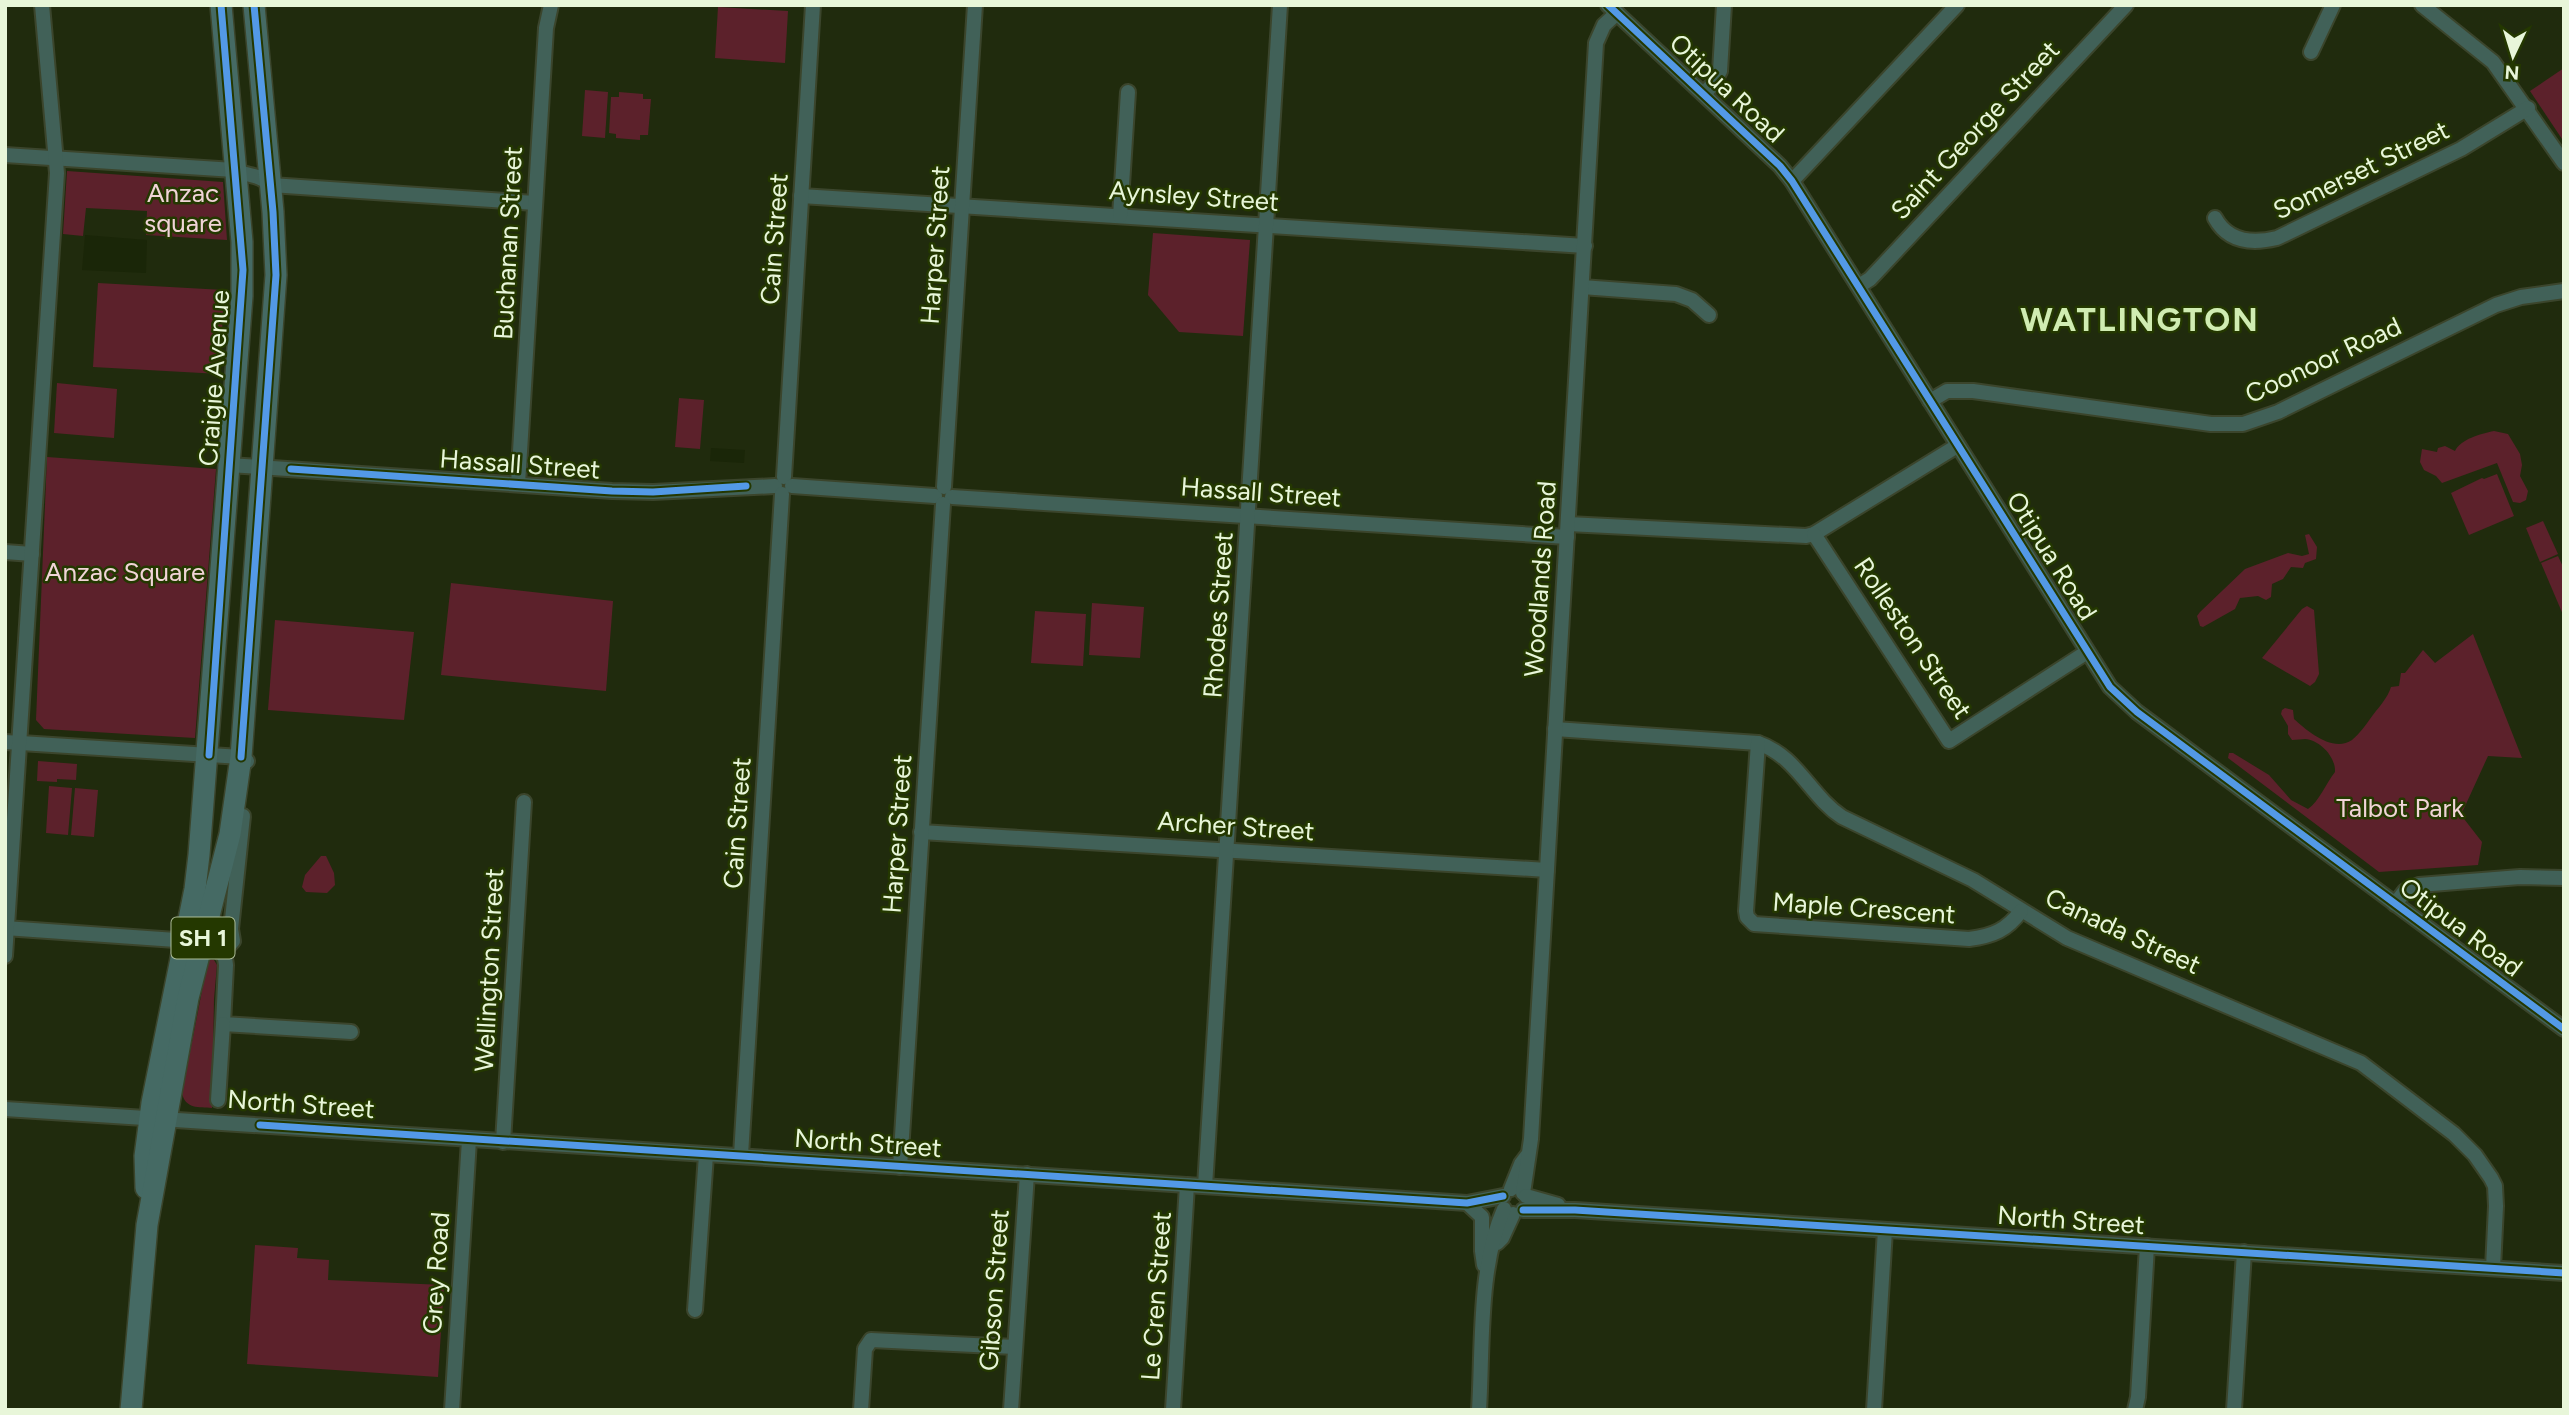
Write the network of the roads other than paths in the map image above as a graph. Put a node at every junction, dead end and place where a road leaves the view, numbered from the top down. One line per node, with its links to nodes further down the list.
1 (42, 5): 19 (street)
2 (221, 5): 21 (highway, Craigie Avenue / SH 1)
3 (254, 5): 23 (highway, Craigie Avenue / SH 1)
4 (551, 5): 25 (street, Buchanan Street)
5 (813, 5): 24 (street, Cain Street)
6 (975, 5): 26 (street, Harper Street)
7 (1280, 5): 29 (street, Rhodes Street)
8 (1724, 5): 16 (street)
9 (1957, 5): 22 (street)
10 (2126, 5): 31 (street, Saint George Street)
11 (2333, 5): 14 (street)
12 (2422, 5): 17 (street)
13 (1612, 9): 16 (street, Otipua Road); 30 (street, Woodlands Road)
14 (2311, 52)
15 (1128, 92): 27 (street)
16 (1704, 94): 22 (street, Otipua Road)
17 (2528, 108): 20 (street); 28 (street, Somerset Street)
18 (5, 155): 19 (street)
19 (55, 158): 21 (street); 46 (street)
20 (2564, 163)
21 (234, 170): 23 (street); 37 (highway, Craigie Avenue / SH 1)
22 (1792, 181): 31 (street, Otipua Road)
23 (271, 185): 25 (street); 38 (highway, Craigie Avenue / SH 1)
24 (801, 195): 26 (street, Aynsley Street); 40 (street, Cain Street)
25 (535, 203): 39 (street, Buchanan Street)
26 (962, 206): 27 (street, Aynsley Street); 41 (street, Harper Street)
27 (1120, 216): 29 (street, Aynsley Street)
28 (2215, 218)
29 (1268, 225): 30 (street, Aynsley Street); 42 (street, Rhodes Street)
30 (1585, 246): 32 (street, Woodlands Road)
31 (1858, 286): 35 (street, Otipua Road)
32 (1582, 287): 34 (street); 43 (street, Woodlands Road)
33 (2564, 291): 35 (street, Coonoor Road)
34 (1709, 315)
35 (1930, 401): 36 (street, Otipua Road)
36 (1957, 446): 44 (street, Hassall Street); 47 (street, Otipua Road)
37 (229, 465): 38 (street, Hassall Street); 51 (highway, Craigie Avenue / SH 1)
38 (261, 467): 39 (street, Hassall Street); 52 (highway, Craigie Avenue / SH 1)
39 (518, 484): 40 (street, Hassall Street)
40 (783, 486): 41 (street, Hassall Street); 73 (street, Cain Street)
41 (943, 496): 42 (street, Hassall Street); 54 (street, Harper Street)
42 (1248, 516): 43 (street, Hassall Street); 55 (street, Rhodes Street)
43 (1567, 530): 44 (street, Hassall Street); 48 (street, Woodlands Road)
44 (1814, 534): 47 (street, Rolleston Street)
45 (5, 552): 46 (street)
46 (32, 554): 49 (street)
47 (2087, 652): 58 (street, Otipua Road)
48 (1555, 729): 50 (street, Canada Street); 56 (street, Woodlands Road)
49 (12, 742): 51 (street); 60 (street)
50 (1758, 743): 59 (street, Canada Street); 59 (street, Maple Crescent)
51 (209, 755): 52 (street); 61 (highway, Craigie Avenue / SH 1)
52 (241, 757): 61 (highway, Craigie Avenue / SH 1); 62 (street)
53 (524, 802): 71 (street, Wellington Street)
54 (921, 832): 55 (street, Archer Street); 74 (street, Harper Street)
55 (1227, 850): 56 (street, Archer Street); 77 (street, Rhodes Street)
56 (1547, 870): 78 (street, Woodlands Road)
57 (2564, 878): 58 (street)
58 (2395, 904): 65 (street, Otipua Road)
59 (2021, 911): 83 (street, Canada Street)
60 (6, 928): 61 (street); 63 (street)
61 (193, 942): 62 (street); 69 (highway, Craigie Avenue / SH 1)
62 (222, 953): 64 (street)
63 (5, 956)
64 (223, 1024): 66 (street); 67 (street)
65 (2564, 1029)
66 (351, 1032)
67 (218, 1100)
68 (5, 1109): 69 (street, North Street)
69 (158, 1118): 70 (street, North Street); 88 (highway, SH 1)
70 (469, 1140): 71 (street, North Street); 89 (street, Grey Road)
71 (503, 1142): 72 (street, North Street)
72 (705, 1155): 73 (street, North Street); 86 (street)
73 (741, 1155): 74 (street, North Street)
74 (900, 1167): 75 (street, North Street)
75 (1027, 1174): 76 (street, North Street); 87 (street, Gibson Street)
76 (1187, 1185): 77 (street, North Street); 92 (street, Le Cren Street)
77 (1205, 1186): 79 (street, North Street)
78 (1513, 1202): 79 (street, North Street); 80 (street, North Street); 85 (street, Woodlands Road)
79 (1471, 1203): 85 (street)
80 (1885, 1230): 81 (street, North Street); 94 (street)
81 (2147, 1247): 82 (street, North Street); 95 (street)
82 (2245, 1252): 83 (street, North Street); 96 (street)
83 (2493, 1268): 84 (street, North Street)
84 (2564, 1273)
85 (1486, 1277): 93 (street)
86 (695, 1310)
87 (1014, 1348): 90 (street); 91 (street, Gibson Street)
88 (131, 1410)
89 (452, 1410)
90 (861, 1410)
91 (1011, 1410)
92 (1173, 1410)
93 (1479, 1410)
94 (1874, 1410)
95 (2136, 1410)
96 (2234, 1410)

